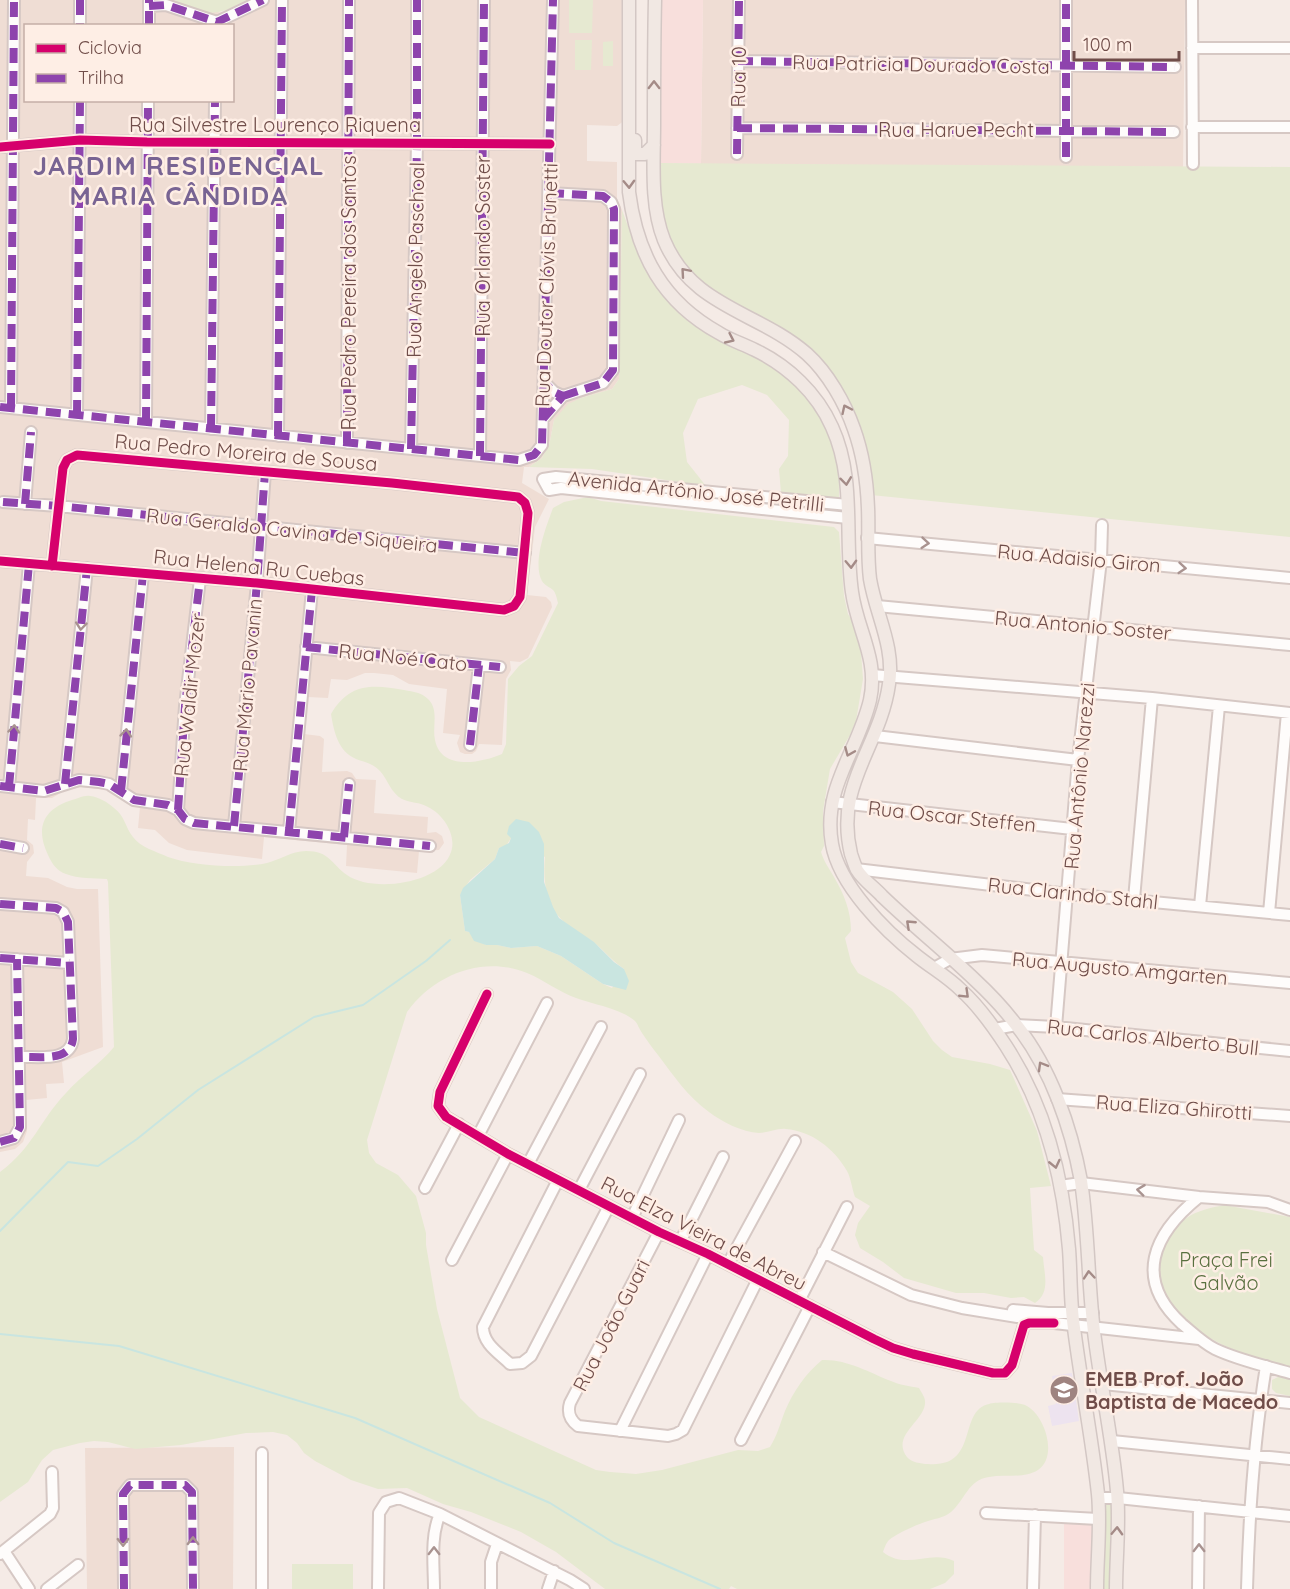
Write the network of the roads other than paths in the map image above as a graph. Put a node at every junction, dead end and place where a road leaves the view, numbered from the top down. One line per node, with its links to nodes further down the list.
1 (14, 0): 40 (street)
2 (80, 0): 15 (street)
3 (263, 0): 17 (street)
4 (282, 0): 34 (street)
5 (349, 0): 35 (street, Rua Pedro Pereira dos Santos)
6 (417, 0): 36 (street, Rua Angelo Paschoal)
7 (484, 0): 37 (street, Rua Orlando Soster)
8 (553, 0): 38 (street, Rua Doutor Clóvis Brunetti)
9 (629, 0): 42 (main road)
10 (655, 0): 39 (main road, one-way to 10)
11 (739, 0): 20 (street, Rua 10)
12 (1066, 0): 21 (street)
13 (1192, 0): 18 (street)
14 (149, 3): 16 (street); 17 (street)
15 (80, 24)
16 (148, 24)
17 (217, 24)
18 (1192, 48): 19 (street); 26 (street)
19 (1290, 48)
20 (738, 61): 21 (street, Rua Patricia Dourado Costa); 28 (street, Rua 10)
21 (1065, 66): 22 (street, Rua Patricia Dourado Costa); 29 (street)
22 (1175, 67)
23 (80, 102): 31 (street)
24 (148, 102): 32 (street)
25 (215, 102): 33 (street)
26 (1192, 127): 27 (street); 45 (street)
27 (1290, 127)
28 (737, 128): 29 (street, Rua Harue Pecht); 43 (street, Rua 10)
29 (1066, 130): 30 (street, Rua Harue Pecht); 44 (street)
30 (1174, 132)
31 (80, 140): 32 (street, Rua Silvestre Lourenço Riquena); 40 (street, Rua Silvestre Lourenço Riquena); 50 (street)
32 (147, 142): 33 (street, Rua Silvestre Lourenço Riquena); 52 (street)
33 (215, 142): 34 (street, Rua Silvestre Lourenço Riquena); 53 (street)
34 (282, 143): 35 (street, Rua Silvestre Lourenço Riquena); 55 (street)
35 (348, 143): 36 (street, Rua Silvestre Lourenço Riquena); 56 (street, Rua Pedro Pereira dos Santos)
36 (417, 143): 37 (street, Rua Silvestre Lourenço Riquena); 57 (street, Rua Angelo Paschoal)
37 (483, 143): 38 (street, Rua Silvestre Lourenço Riquena); 58 (street, Rua Orlando Soster)
38 (550, 144): 46 (street, Rua Doutor Clóvis Brunetti)
39 (654, 145): 42 (main road); 63 (main road, one-way to 39)
40 (13, 146): 41 (street, Rua Silvestre Lourenço Riquena); 49 (street)
41 (0, 147)
42 (632, 154): 64 (main road, one-way to 64)
43 (737, 154)
44 (1066, 157)
45 (1193, 164)
46 (549, 193): 47 (street, Rua Doutor Clóvis Brunetti); 48 (street)
47 (544, 382): 48 (street); 51 (street, Rua Doutor Clóvis Brunetti)
48 (563, 396): 51 (street)
49 (6, 407): 50 (street)
50 (77, 415): 52 (street)
51 (543, 419): 58 (street, Rua Doutor Clóvis Brunetti)
52 (146, 422): 53 (street)
53 (211, 429): 55 (street)
54 (31, 432): 61 (street)
55 (278, 436): 56 (street)
56 (347, 443): 57 (street)
57 (411, 449): 58 (street)
58 (480, 456)
59 (265, 472): 62 (street, Rua Pedro Moreira de Sousa); 66 (street, Rua Mário Pavanin); 68 (street, Rua Pedro Moreira de Sousa)
60 (3, 502): 61 (street, Rua Geraldo Cavina de Siqueira)
61 (25, 504): 62 (street, Rua Geraldo Cavina de Siqueira)
62 (58, 506): 66 (street, Rua Geraldo Cavina de Siqueira); 72 (street, Rua Pedro Moreira de Sousa)
63 (868, 507): 64 (main road); 67 (main road)
64 (848, 516): 64 (street, Avenida Artônio José Petrilli); 67 (main road); 85 (main road, one-way to 85)
65 (1102, 525): 69 (street, Rua Antônio Narezzi)
66 (260, 527): 68 (street, Rua Geraldo Cavina de Siqueira); 77 (street, Rua Mário Pavanin)
67 (867, 538): 69 (street, Rua Adaisio Giron, one-way to 69); 79 (main road)
68 (525, 553): 78 (street, Rua Helena Ru Cuebas)
69 (1101, 560): 75 (street, Rua Adaisio Giron, one-way to 75); 80 (street, Rua Antônio Narezzi)
70 (0, 561): 71 (street, Rua Helena Ru Cuebas)
71 (29, 564): 72 (street, Rua Helena Ru Cuebas); 96 (street, one-way to 71)
72 (52, 566): 73 (street, Rua Helena Ru Cuebas)
73 (87, 568): 74 (street, Rua Helena Ru Cuebas); 94 (street, one-way to 94)
74 (143, 574): 76 (street, Rua Helena Ru Cuebas); 97 (street, one-way to 74)
75 (1290, 578)
76 (200, 579): 77 (street, Rua Helena Ru Cuebas); 100 (street, Rua Waldir Mozer)
77 (257, 583): 78 (street, Rua Helena Ru Cuebas); 101 (street, Rua Mário Pavanin)
78 (312, 590): 82 (street)
79 (877, 606): 80 (street, Rua Antonio Soster); 86 (main road)
80 (1093, 627): 81 (street, Rua Antonio Soster); 87 (street, Rua Antônio Narezzi)
81 (1290, 645)
82 (306, 647): 83 (street, Rua Noé Cato); 103 (street)
83 (479, 665): 84 (street, Rua Noé Cato); 92 (street)
84 (500, 667)
85 (872, 675): 86 (street); 98 (main road, one-way to 98)
86 (891, 677): 87 (street); 91 (main road)
87 (1087, 693): 88 (street); 93 (street, Rua Antônio Narezzi)
88 (1152, 698): 89 (street); 110 (street)
89 (1219, 706): 90 (street); 112 (street)
90 (1289, 713): 113 (street)
91 (875, 736): 93 (street); 99 (main road)
92 (470, 745)
93 (1078, 760): 102 (street, Rua Antônio Narezzi)
94 (65, 784): 96 (street); 97 (street)
95 (349, 784): 104 (street)
96 (4, 787)
97 (121, 791): 100 (street)
98 (832, 802): 99 (street, Rua Oscar Steffen); 120 (main road)
99 (848, 804): 102 (street, Rua Oscar Steffen); 108 (main road)
100 (178, 810): 101 (street)
101 (234, 826): 103 (street)
102 (1072, 829): 109 (street, Rua Antônio Narezzi)
103 (289, 831): 104 (street)
104 (344, 837): 106 (street)
105 (0, 844): 107 (street)
106 (430, 846)
107 (23, 848)
108 (856, 869): 109 (street, Rua Clarindo Stahl); 117 (main road, one-way to 108)
109 (1068, 894): 110 (street, Rua Clarindo Stahl); 119 (street, Rua Antônio Narezzi)
110 (1134, 899): 112 (street, Rua Clarindo Stahl)
111 (0, 904): 118 (street)
112 (1200, 906): 113 (street, Rua Clarindo Stahl)
113 (1269, 913): 114 (street, Rua Clarindo Stahl)
114 (1290, 915)
115 (0, 958): 116 (street)
116 (16, 959): 118 (street); 129 (street)
117 (950, 959): 119 (street, Rua Augusto Amgarten); 120 (street); 124 (main road)
118 (69, 963): 129 (street)
119 (1061, 963): 121 (street, Rua Augusto Amgarten); 126 (street, Rua Antônio Narezzi)
120 (934, 969): 127 (main road, one-way to 127)
121 (1290, 984)
122 (488, 994): 134 (street, Rua Elza Vieira de Abreu)
123 (547, 1003): 135 (street)
124 (1016, 1025): 126 (street, Rua Carlos Alberto Bull); 127 (street, Rua Carlos Alberto Bull); 131 (main road, one-way to 124)
125 (601, 1027): 140 (street)
126 (1056, 1027): 128 (street, Rua Carlos Alberto Bull)
127 (995, 1029): 143 (main road, one-way to 143)
128 (1290, 1051)
129 (19, 1057): 137 (street)
130 (640, 1074): 145 (street)
131 (1057, 1099): 132 (street, Rua Eliza Ghirotti); 142 (main road)
132 (1290, 1116)
133 (679, 1120): 150 (street)
134 (459, 1125): 135 (street, Rua Elza Vieira de Abreu); 144 (street)
135 (478, 1136): 138 (street, Rua Elza Vieira de Abreu)
136 (795, 1141): 156 (street)
137 (0, 1142)
138 (508, 1154): 140 (street, Rua Elza Vieira de Abreu); 155 (street)
139 (723, 1158): 152 (street)
140 (528, 1164): 141 (street, Rua Elza Vieira de Abreu)
141 (558, 1180): 145 (street, Rua Elza Vieira de Abreu); 147 (street)
142 (1081, 1183): 143 (street); 146 (street, one-way to 142); 161 (main road, one-way to 142)
143 (1060, 1186): 160 (main road)
144 (425, 1188)
145 (579, 1190): 147 (street, Rua Elza Vieira de Abreu)
146 (1199, 1197): 149 (street); 163 (street)
147 (609, 1206): 150 (street, Rua Elza Vieira de Abreu)
148 (847, 1207): 153 (street)
149 (1290, 1210)
150 (632, 1218): 151 (street, Rua Elza Vieira de Abreu)
151 (659, 1232): 152 (street, Rua Elza Vieira de Abreu); 169 (street, Rua João Guari)
152 (681, 1240): 154 (street, Rua Elza Vieira de Abreu)
153 (823, 1252): 158 (street); 159 (street)
154 (708, 1254): 156 (street, Rua Elza Vieira de Abreu); 169 (street)
155 (452, 1260)
156 (728, 1264): 157 (street, Rua Elza Vieira de Abreu)
157 (758, 1279): 158 (street, Rua Elza Vieira de Abreu); 169 (street)
158 (804, 1303): 162 (street, Rua Elza Vieira de Abreu); 170 (street)
159 (962, 1308): 160 (street); 162 (street)
160 (1073, 1318): 161 (street); 162 (street); 176 (main road)
161 (1093, 1320): 163 (street); 166 (main road)
162 (1054, 1323)
163 (1199, 1339): 164 (street)
164 (1266, 1366): 165 (street); 167 (street)
165 (1290, 1373)
166 (1103, 1384): 167 (street); 171 (main road)
167 (1260, 1400): 168 (street); 173 (street)
168 (1290, 1403)
169 (620, 1431)
170 (741, 1440)
171 (1112, 1441): 173 (street); 177 (main road)
172 (262, 1453): 193 (street)
173 (1254, 1455): 174 (street); 179 (street)
174 (1290, 1459)
175 (52, 1472): 186 (street)
176 (1099, 1498): 177 (street); 184 (main road)
177 (1118, 1498): 178 (street); 201 (main road, one-way to 177)
178 (1199, 1506): 179 (street); 202 (street, one-way to 178)
179 (1249, 1512): 183 (street); 203 (street)
180 (986, 1513): 182 (street)
181 (440, 1514): 185 (street); 194 (street); 195 (street, one-way to 181)
182 (1035, 1515): 184 (street); 199 (street)
183 (1290, 1516)
184 (1098, 1519): 200 (main road)
185 (497, 1544): 188 (street); 196 (street)
186 (2, 1553): 189 (street)
187 (78, 1566): 190 (street)
188 (554, 1571): 197 (street); 198 (street)
189 (30, 1589)
190 (47, 1589)
191 (124, 1589): 192 (street, one-way to 191)
192 (193, 1589)
193 (262, 1589)
194 (378, 1589)
195 (434, 1589)
196 (491, 1589)
197 (548, 1589)
198 (584, 1589)
199 (1033, 1589)
200 (1097, 1589)
201 (1116, 1589)
202 (1198, 1589)
203 (1247, 1589)

